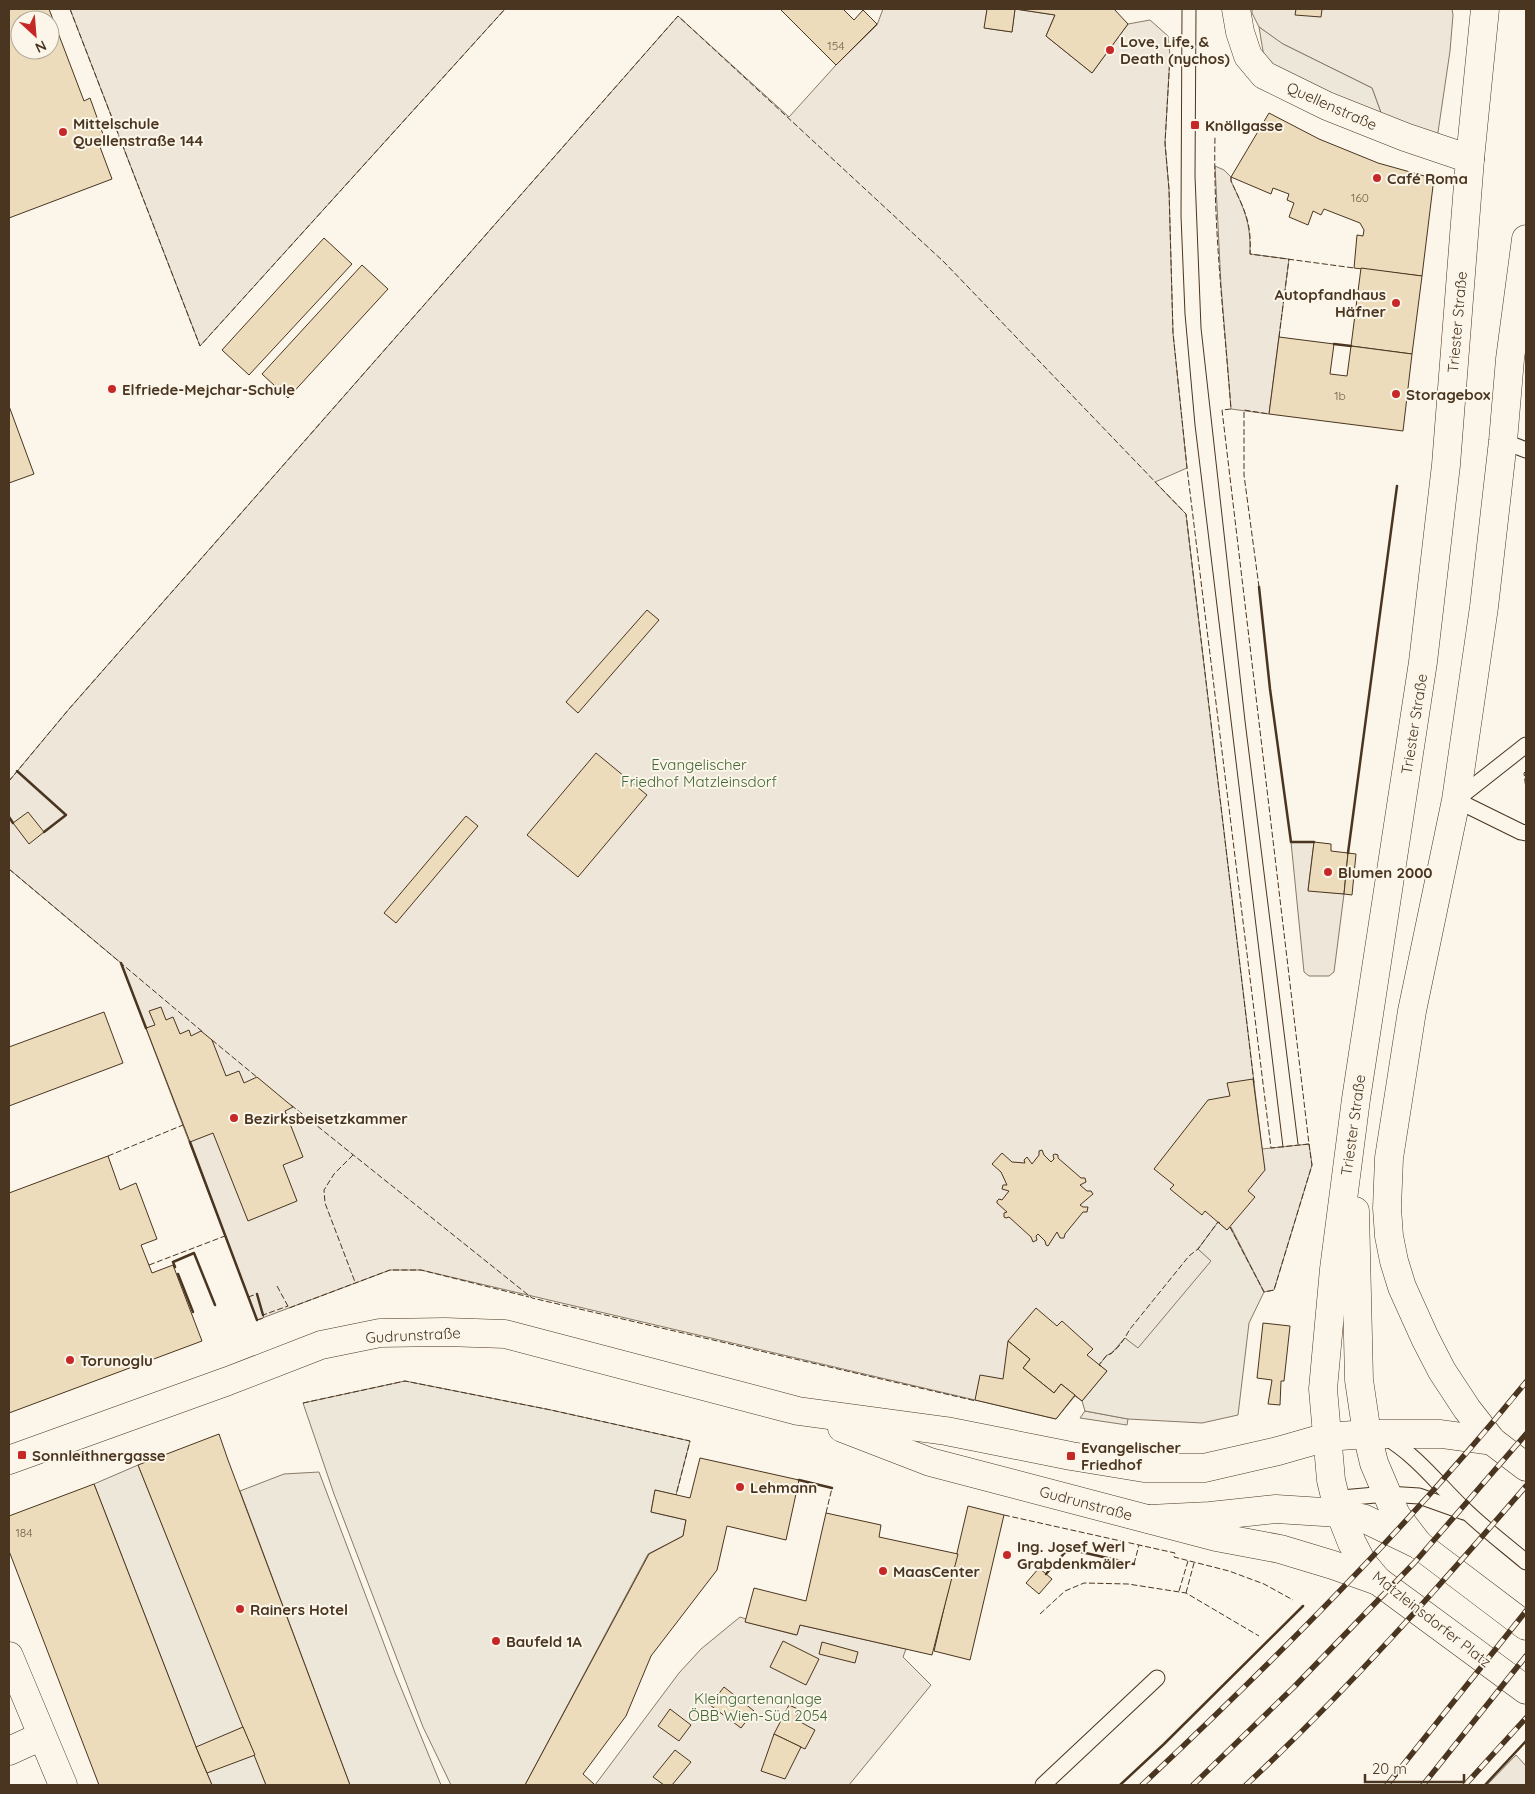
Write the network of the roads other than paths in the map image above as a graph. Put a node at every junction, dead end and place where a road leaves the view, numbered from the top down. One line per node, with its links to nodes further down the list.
1 (1236, 9): 3 (main road, Quellenstraße)
2 (1485, 9): 3 (main road, Triester Straße)
3 (1470, 159): 9 (main road, Triester Straße)
4 (1526, 239): 5 (main road)
5 (1515, 445): 7 (main road)
6 (1526, 745): 7 (lane)
7 (1456, 800): 8 (lane); 13 (main road)
8 (1526, 833)
9 (1356, 1099): 11 (main road); 12 (main road, Triester Straße)
10 (798, 1411): 12 (main road, Gudrunstraße); 14 (main road, Gudrunstraße); 19 (main road, Gudrunstraße)
11 (1372, 1433): 12 (main road); 13 (main road); 16 (main road); 18 (lane)
12 (1327, 1437): 17 (main road, Matzleinsdorfer Platz)
13 (1492, 1441): 15 (main road)
14 (9, 1460)
15 (1526, 1467)
16 (1387, 1494): 17 (lane); 18 (lane); 20 (main road)
17 (1337, 1506): 19 (main road); 20 (main road); 22 (main road, Matzleinsdorfer Platz)
18 (1468, 1513): 21 (lane)
19 (1149, 1519): 22 (main road, Gudrunstraße)
20 (1419, 1545): 23 (main road)
21 (1526, 1562)
22 (1378, 1581): 26 (main road, Matzleinsdorfer Platz)
23 (1526, 1626)
24 (9, 1656): 27 (main road)
25 (1158, 1678): 30 (lane)
26 (1526, 1690)
27 (42, 1736): 28 (main road); 29 (main road)
28 (9, 1752)
29 (63, 1785)
30 (1043, 1785)

